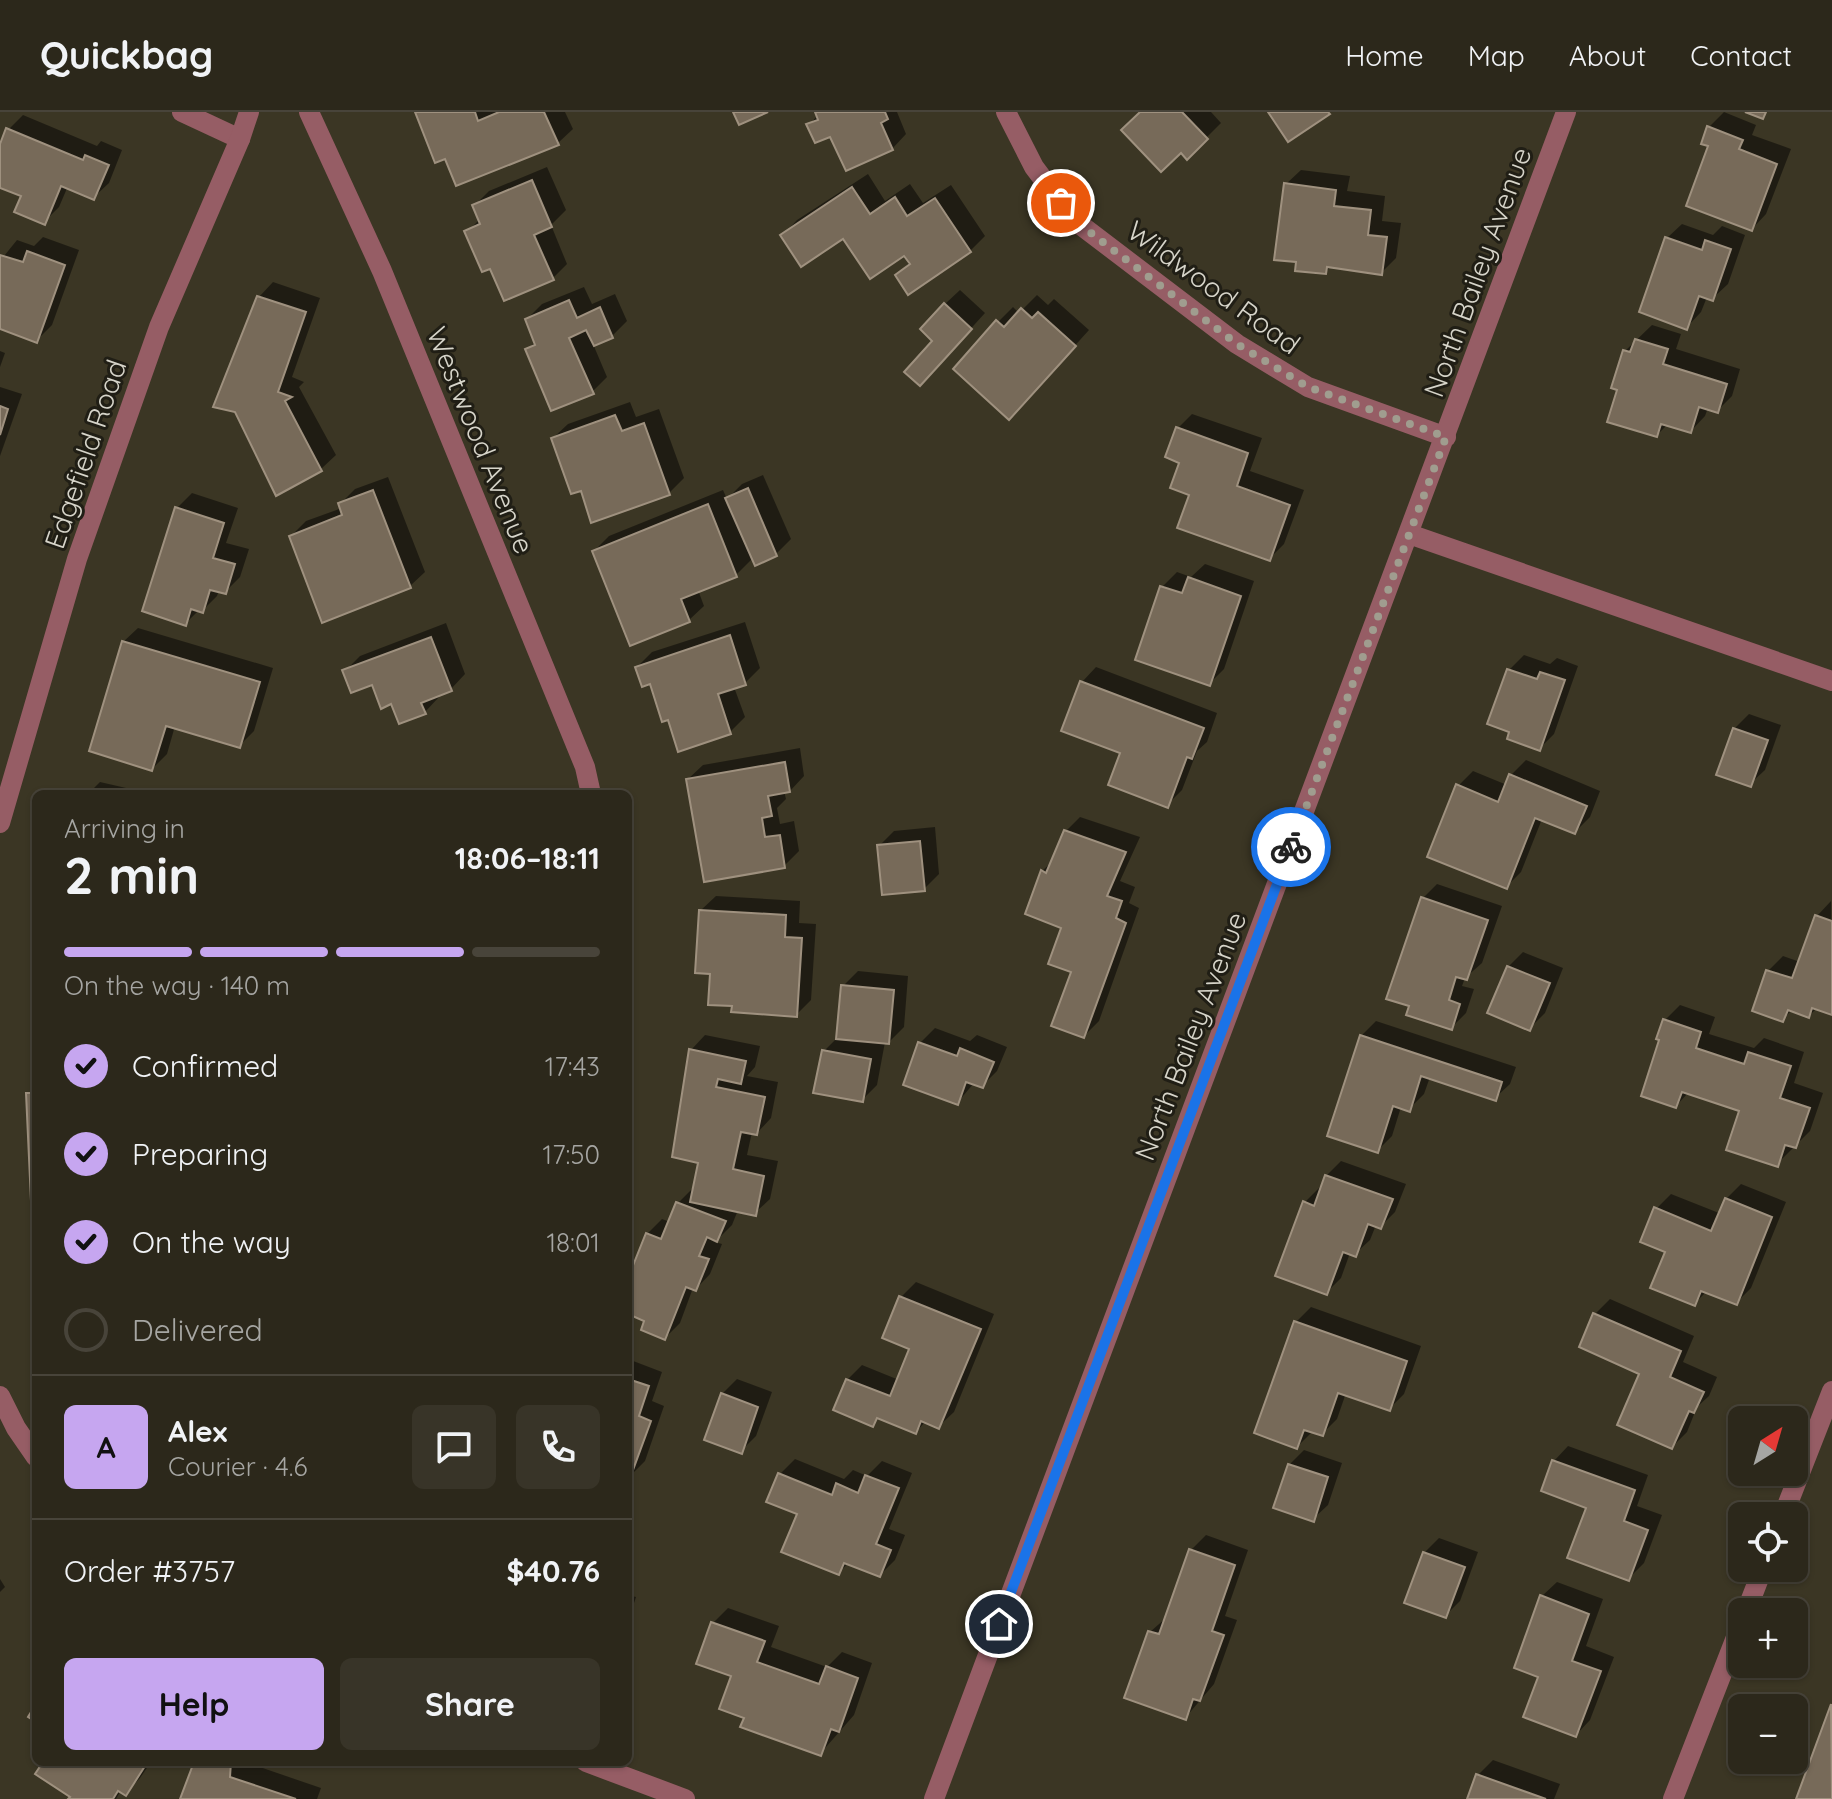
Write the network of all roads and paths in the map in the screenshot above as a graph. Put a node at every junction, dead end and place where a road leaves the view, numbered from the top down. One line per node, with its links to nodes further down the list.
1 (182, 112): 6 (street)
2 (249, 112): 6 (street, Edgefield Road)
3 (309, 112): 10 (street, Westwood Avenue)
4 (1006, 112): 7 (street, Wildwood Road)
5 (1566, 112): 7 (street, North Bailey Avenue)
6 (240, 139): 11 (street, Edgefield Road)
7 (1446, 437): 8 (street, North Bailey Avenue)
8 (1409, 534): 9 (street); 19 (street, North Bailey Avenue)
9 (1832, 681)
10 (590, 790)
11 (0, 823)
12 (1832, 1391): 15 (street)
13 (0, 1396): 14 (street)
14 (32, 1451)
15 (1788, 1502)
16 (1728, 1658): 20 (street)
17 (597, 1766): 18 (street)
18 (685, 1799)
19 (934, 1799)
20 (1673, 1799)

